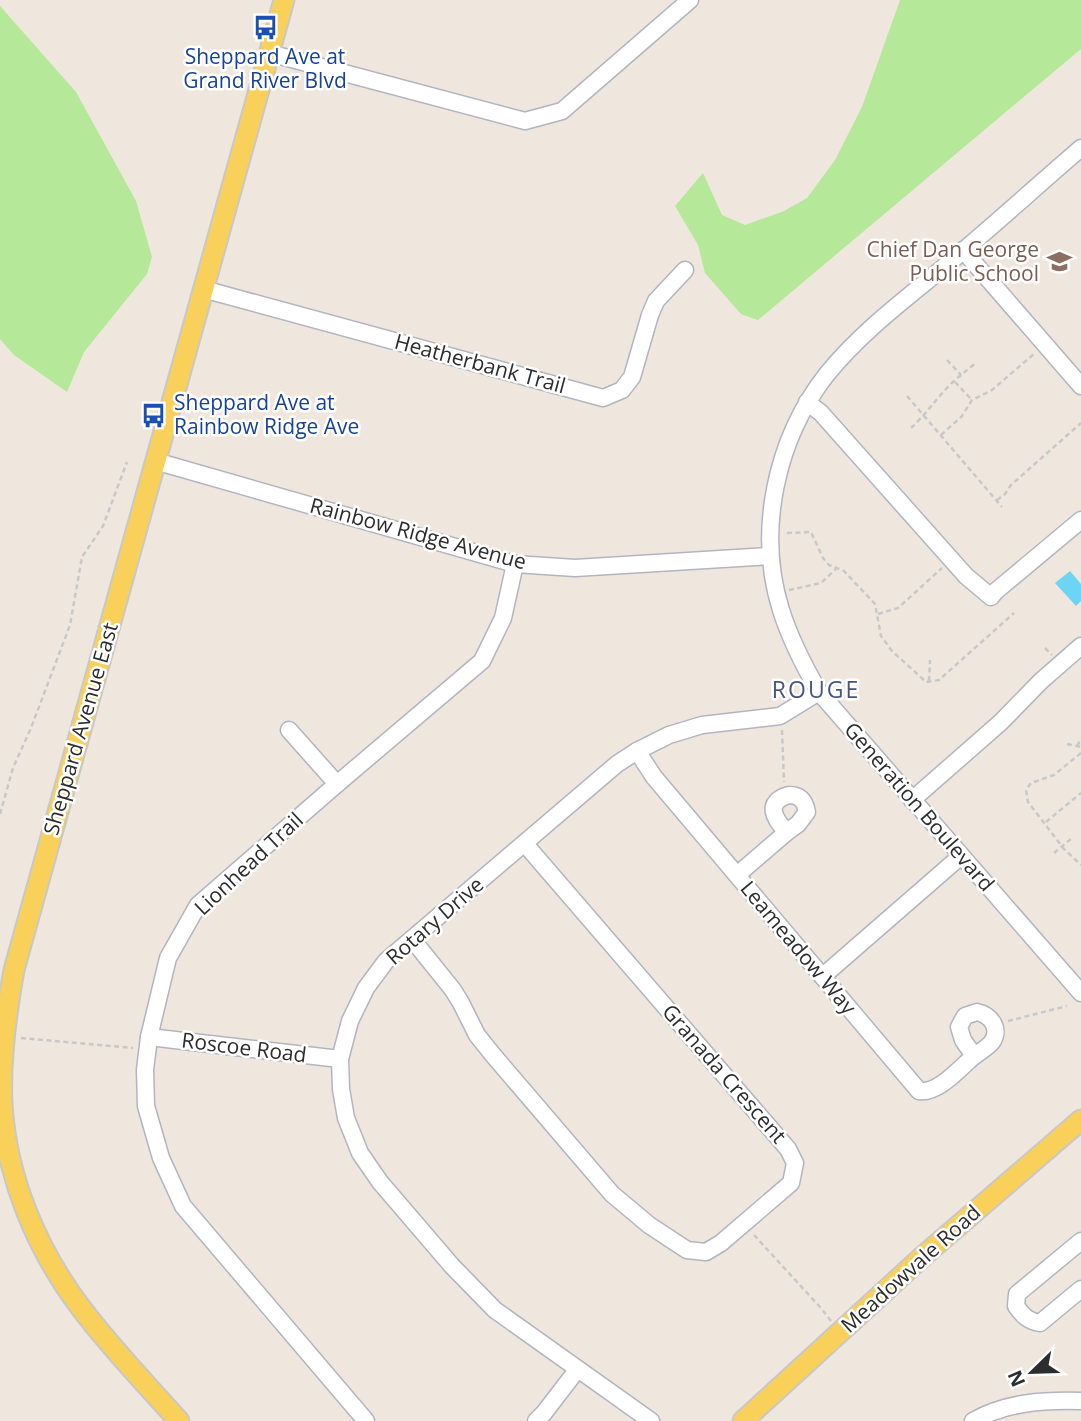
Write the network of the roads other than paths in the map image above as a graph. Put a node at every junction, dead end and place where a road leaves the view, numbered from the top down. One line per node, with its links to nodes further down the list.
1 (284, 0): 3 (main road, Sheppard Avenue East)
2 (690, 0): 3 (street)
3 (269, 53): 7 (main road, Sheppard Avenue East)
4 (1081, 148): 5 (street, Generation Boulevard)
5 (963, 250): 8 (street); 9 (street, Generation Boulevard)
6 (685, 270): 7 (street, Heatherbank Trail)
7 (203, 289): 10 (main road, Sheppard Avenue East)
8 (1081, 386)
9 (807, 402): 11 (street); 12 (street, Generation Boulevard)
10 (155, 461): 13 (street, Rainbow Ridge Avenue); 35 (main road, Sheppard Avenue East)
11 (1081, 520)
12 (771, 556): 13 (street, Rainbow Ridge Avenue); 15 (street, Generation Boulevard)
13 (514, 564): 18 (street, Lionhead Trail)
14 (1081, 646): 19 (street)
15 (819, 692): 17 (street, Rotary Drive); 19 (street, Generation Boulevard)
16 (289, 730): 18 (street)
17 (638, 751): 21 (street, Rotary Drive); 23 (street, Leameadow Way)
18 (337, 784): 27 (street, Lionhead Trail)
19 (912, 800): 22 (street, Generation Boulevard)
20 (787, 832): 20 (street); 23 (street)
21 (525, 844): 24 (street, Rotary Drive); 24 (street, Granada Crescent)
22 (961, 856): 25 (street); 26 (street, Generation Boulevard)
23 (737, 876): 25 (street, Leameadow Way)
24 (412, 939): 29 (street, Rotary Drive)
25 (823, 976): 28 (street, Leameadow Way)
26 (1081, 993)
27 (148, 1043): 29 (street, Roscoe Road); 36 (street, Lionhead Trail)
28 (974, 1056): 28 (street, Leameadow Way)
29 (340, 1059): 33 (street, Rotary Drive)
30 (1081, 1120): 39 (main road, Meadowvale Road)
31 (1081, 1241): 32 (street)
32 (1081, 1289)
33 (576, 1370): 37 (street); 38 (street, Rotary Drive)
34 (1081, 1401): 40 (street)
35 (179, 1421)
36 (366, 1421)
37 (536, 1421)
38 (651, 1421)
39 (743, 1421)
40 (973, 1421)

